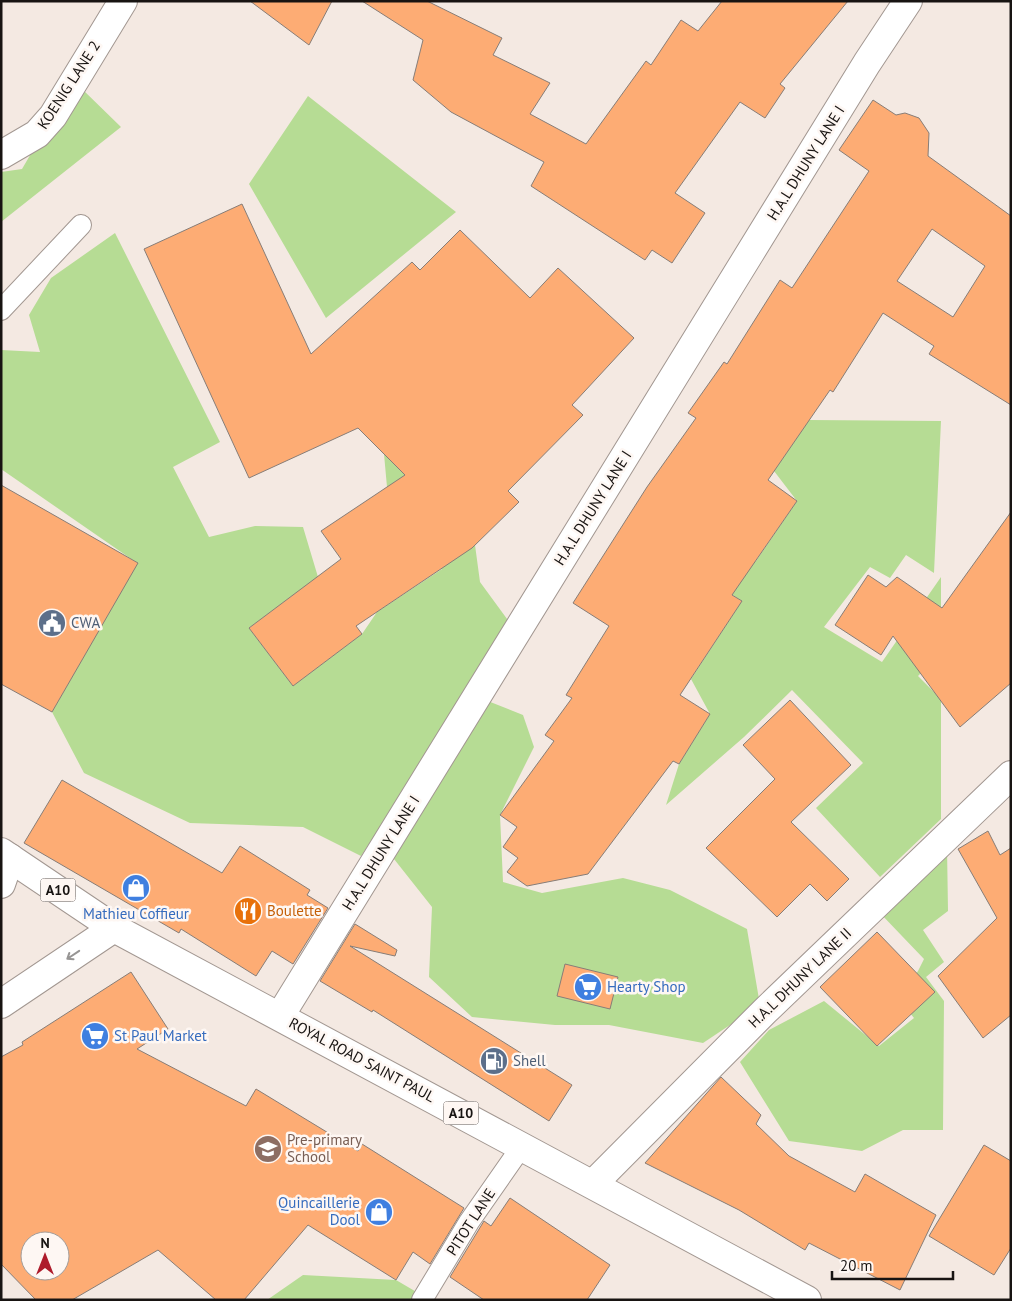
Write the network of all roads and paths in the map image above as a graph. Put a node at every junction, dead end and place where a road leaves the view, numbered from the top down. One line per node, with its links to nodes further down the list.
1 (123, 1): 3 (street, KOENIG LANE 2)
2 (908, 1): 11 (street, H.A.L DHUNY LANE I)
3 (1, 155)
4 (81, 225): 5 (lane)
5 (1, 310)
6 (1011, 775): 13 (street, H.A.L DHUNY LANE II)
7 (6, 855): 8 (street); 9 (street, ROYAL ROAD SAINT PAUL / A10)
8 (1, 884)
9 (114, 928): 10 (street, one-way to 10); 11 (street, ROYAL ROAD SAINT PAUL / A10)
10 (1, 1004)
11 (280, 1016): 12 (street, ROYAL ROAD SAINT PAUL / A10)
12 (522, 1146): 13 (street, ROYAL ROAD SAINT PAUL / A10); 14 (lane, PITOT LANE)
13 (593, 1184): 15 (street, ROYAL ROAD SAINT PAUL / A10)
14 (422, 1300)
15 (807, 1300)

